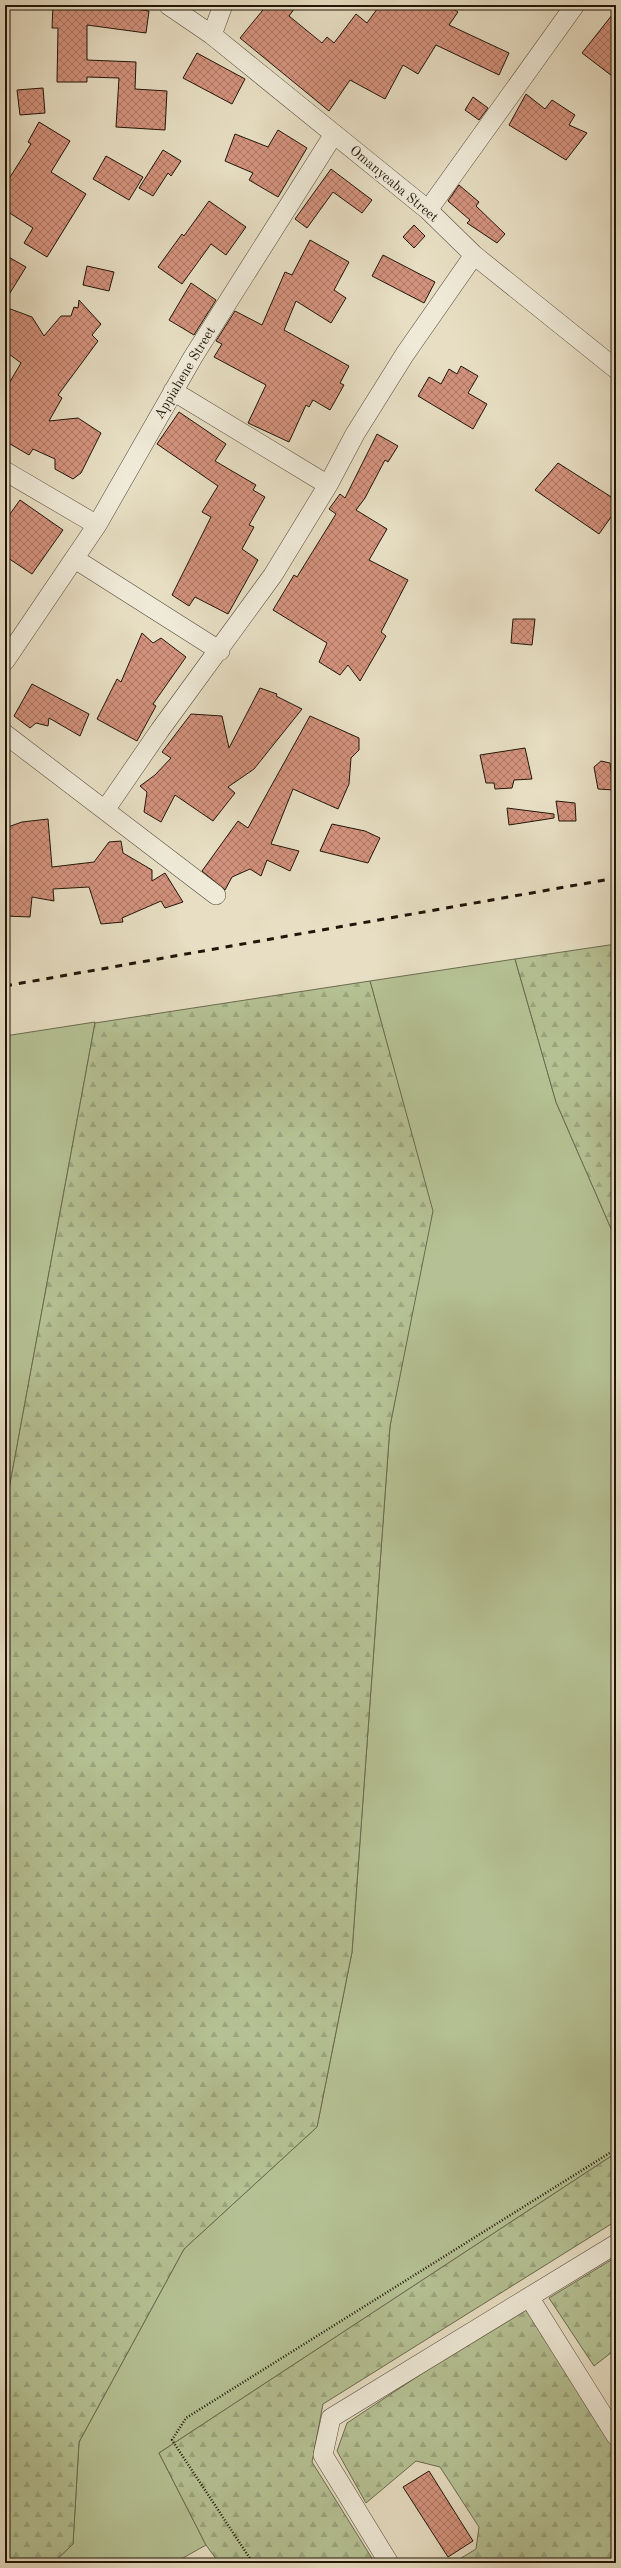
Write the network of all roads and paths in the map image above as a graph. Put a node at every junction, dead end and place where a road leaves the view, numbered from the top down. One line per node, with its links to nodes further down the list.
1 (168, 5): 4 (street, Omanyeaba Street)
2 (223, 5): 4 (street)
3 (575, 5): 6 (street)
4 (212, 35): 5 (street, Omanyeaba Street)
5 (334, 134): 6 (street, Omanyeaba Street); 9 (street, Appiahene Street)
6 (428, 210): 7 (street, Omanyeaba Street)
7 (474, 255): 8 (street, Omanyeaba Street); 11 (street)
8 (616, 369)
9 (173, 391): 11 (street); 12 (street, Appiahene Street)
10 (5, 471): 12 (street)
11 (328, 485): 14 (street)
12 (97, 525): 13 (street, Appiahene Street)
13 (75, 559): 14 (street); 15 (street, Appiahene Street)
14 (220, 651): 17 (street)
15 (5, 661)
16 (5, 734): 17 (street)
17 (106, 810): 18 (street)
18 (216, 895)
19 (616, 2149): 23 (path)
20 (616, 2244): 21 (street)
21 (529, 2297): 22 (street); 24 (street)
22 (616, 2436)
23 (252, 2563)
24 (389, 2563)

